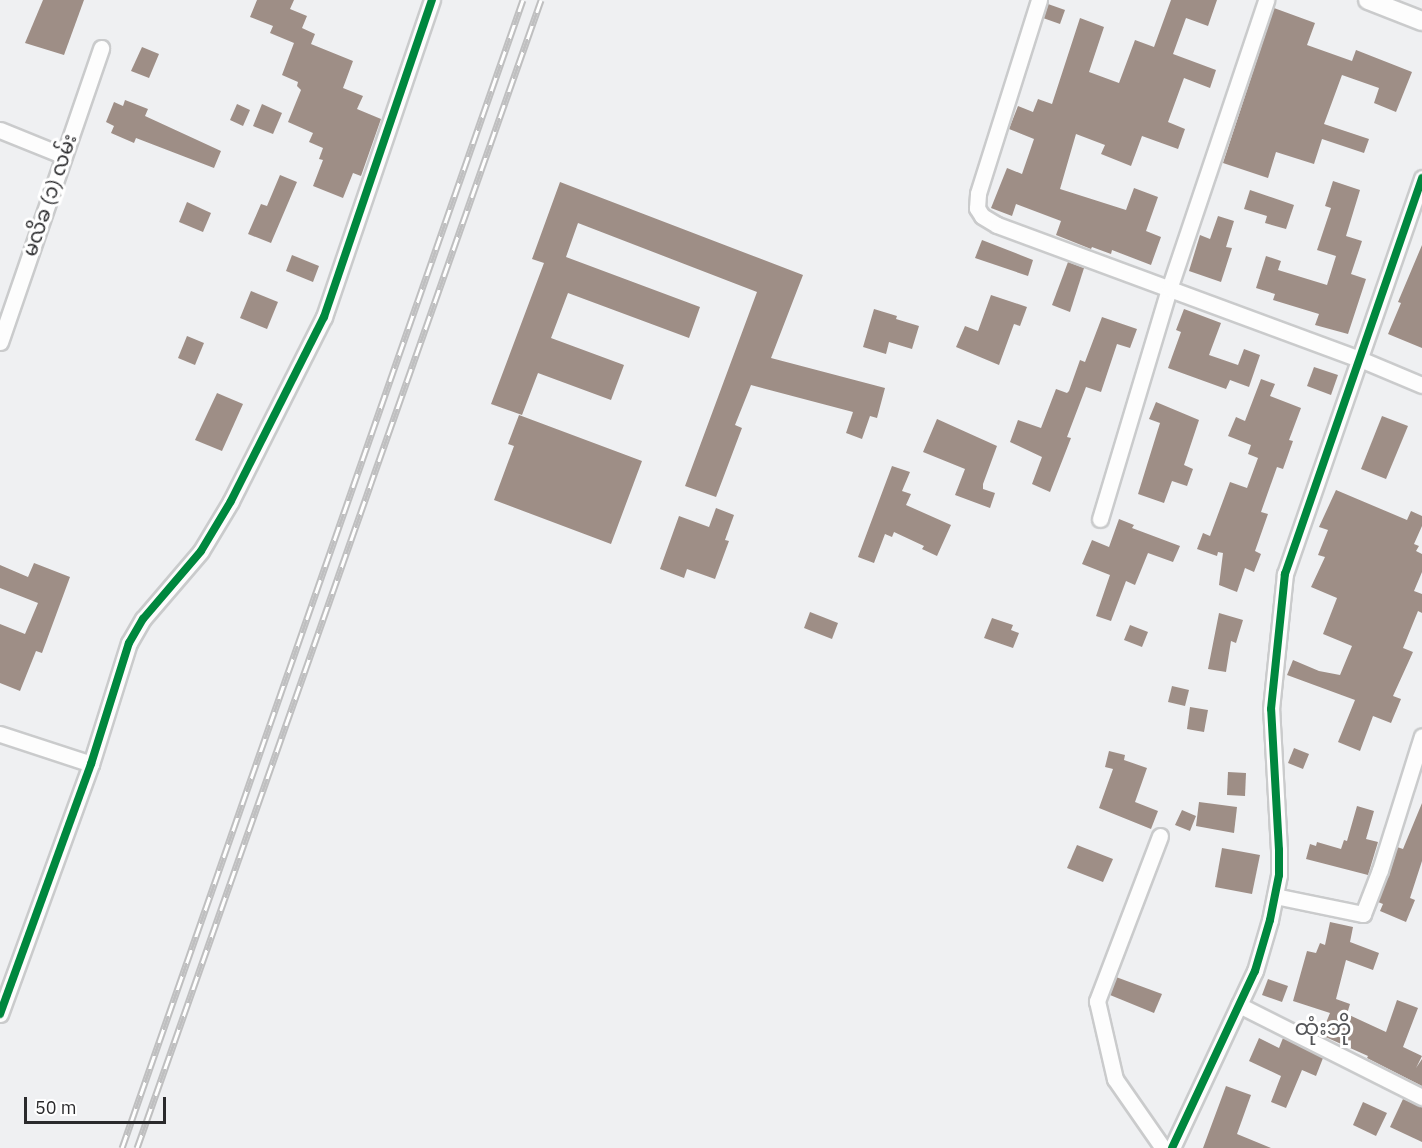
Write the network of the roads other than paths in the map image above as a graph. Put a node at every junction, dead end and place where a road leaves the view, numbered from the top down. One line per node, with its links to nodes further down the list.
1 (432, 0): 17 (street)
2 (1039, 0): 10 (street)
3 (1266, 0): 10 (street)
4 (1368, 0): 5 (street)
5 (1422, 21)
6 (101, 48): 8 (street, မလိခ (၁) လမ်း)
7 (0, 130): 8 (street)
8 (62, 155): 11 (street, မလိခ (၁) လမ်း)
9 (1422, 178): 12 (street)
10 (1169, 289): 12 (street); 14 (street)
11 (1, 338)
12 (1360, 359): 13 (street); 19 (street)
13 (1422, 385)
14 (1100, 519)
15 (0, 734): 17 (street)
16 (1422, 736): 19 (street)
17 (91, 764): 21 (street)
18 (1160, 836): 23 (street)
19 (1275, 896): 20 (street)
20 (1239, 1005): 22 (street); 24 (street)
21 (0, 1014)
22 (1422, 1097)
23 (1163, 1148)
24 (1172, 1148)

